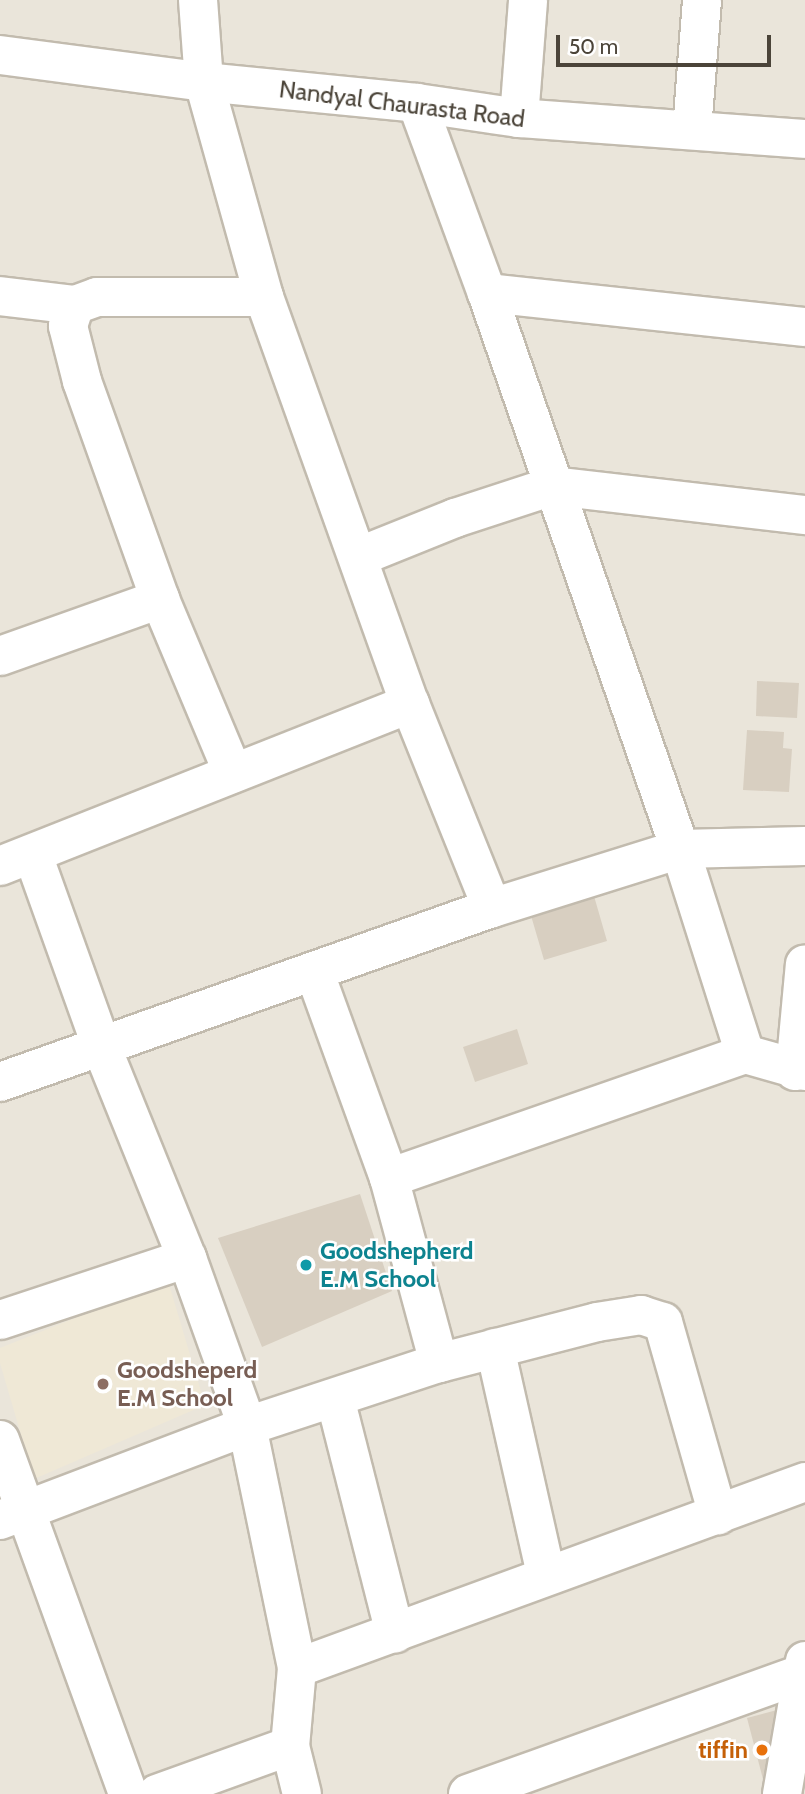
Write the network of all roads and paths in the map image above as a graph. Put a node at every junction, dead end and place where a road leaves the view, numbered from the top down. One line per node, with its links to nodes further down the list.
1 (198, 0): 5 (street)
2 (528, 0): 7 (street)
3 (702, 0): 8 (street)
4 (0, 55): 5 (street, Nandyal Chaurasta Road)
5 (204, 82): 6 (street, Nandyal Chaurasta Road); 12 (street)
6 (417, 103): 7 (street, Nandyal Chaurasta Road); 10 (street)
7 (519, 118): 8 (street, Nandyal Chaurasta Road)
8 (692, 131): 9 (street, Nandyal Chaurasta Road)
9 (805, 139)
10 (487, 293): 14 (street); 15 (street)
11 (0, 296): 13 (street)
12 (264, 297): 13 (street); 17 (street)
13 (75, 305): 18 (street)
14 (805, 327)
15 (553, 486): 16 (street); 17 (street); 23 (street)
16 (805, 515)
17 (358, 557): 20 (street)
18 (160, 599): 19 (street); 21 (street)
19 (0, 656)
20 (410, 704): 21 (street); 25 (street)
21 (233, 773): 24 (street)
22 (805, 846): 23 (street)
23 (680, 849): 25 (street); 29 (street)
24 (16, 860): 28 (street)
25 (492, 908): 27 (street)
26 (805, 964): 30 (street)
27 (314, 971): 28 (street); 32 (street)
28 (102, 1048): 31 (street); 33 (street)
29 (745, 1054): 30 (street); 32 (street)
30 (800, 1071)
31 (0, 1082)
32 (389, 1178): 36 (street)
33 (187, 1258): 34 (street); 38 (street)
34 (0, 1320)
35 (495, 1348): 36 (street); 42 (street); 43 (street)
36 (439, 1363): 37 (street)
37 (335, 1398): 38 (street); 44 (street)
38 (247, 1426): 41 (street); 46 (street)
39 (0, 1440): 41 (street)
40 (805, 1482): 42 (street)
41 (13, 1515): 48 (street)
42 (718, 1515): 43 (street)
43 (546, 1575): 44 (street)
44 (395, 1633): 46 (street)
45 (803, 1667): 51 (street); 52 (street)
46 (297, 1668): 47 (street)
47 (290, 1746): 49 (street); 50 (street)
48 (128, 1794)
49 (157, 1794)
50 (302, 1794)
51 (468, 1794)
52 (782, 1794)

